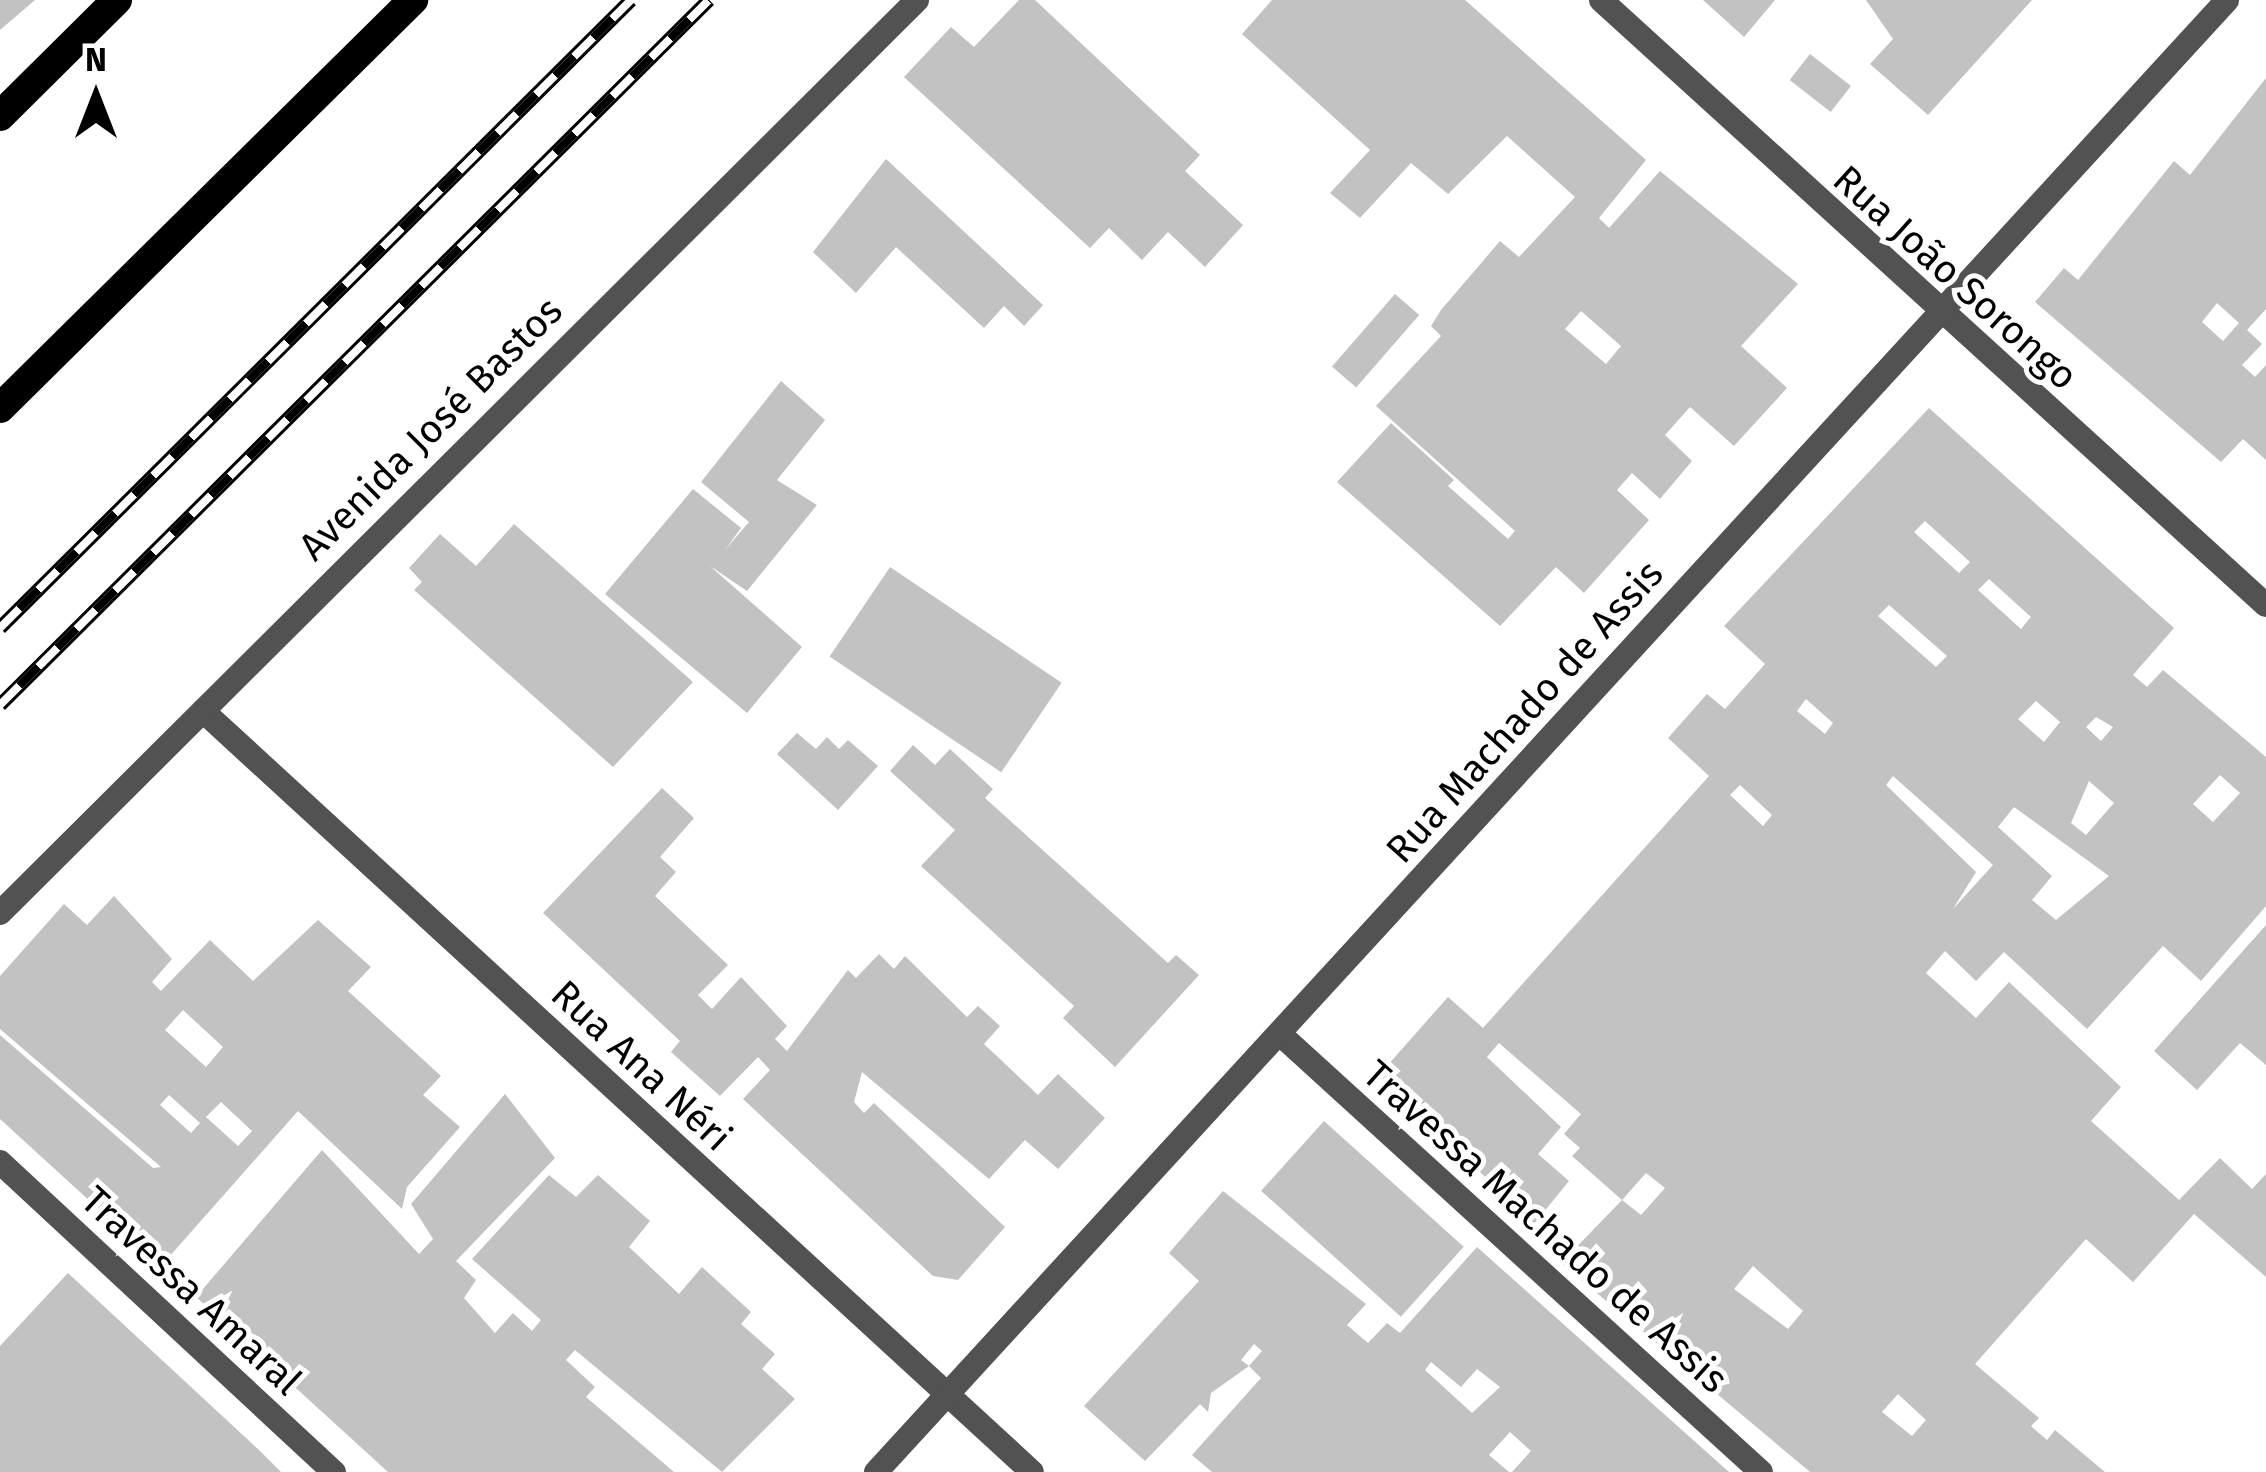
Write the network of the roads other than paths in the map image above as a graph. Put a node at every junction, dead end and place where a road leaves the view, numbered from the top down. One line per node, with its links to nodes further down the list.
1 (118, 0): 6 (main road)
2 (412, 0): 8 (main road)
3 (916, 0): 10 (street, Avenida José Bastos)
4 (1601, 0): 7 (street, Rua João Sorongo)
5 (2227, 0): 7 (street, Rua Machado de Assis)
6 (0, 116)
7 (1936, 313): 9 (street, Rua João Sorongo); 12 (street, Rua Machado de Assis)
8 (0, 408)
9 (2266, 605)
10 (203, 711): 11 (street, Avenida José Bastos); 14 (street, Rua Ana Néri)
11 (0, 913)
12 (1281, 1034): 14 (street, Rua Machado de Assis); 18 (street, Travessa Machado de Assis)
13 (0, 1162): 15 (street, Travessa Amaral)
14 (946, 1397): 16 (street, Rua Machado de Assis); 17 (street, Rua Ana Néri)
15 (334, 1472)
16 (875, 1472)
17 (1032, 1472)
18 (1761, 1472)

